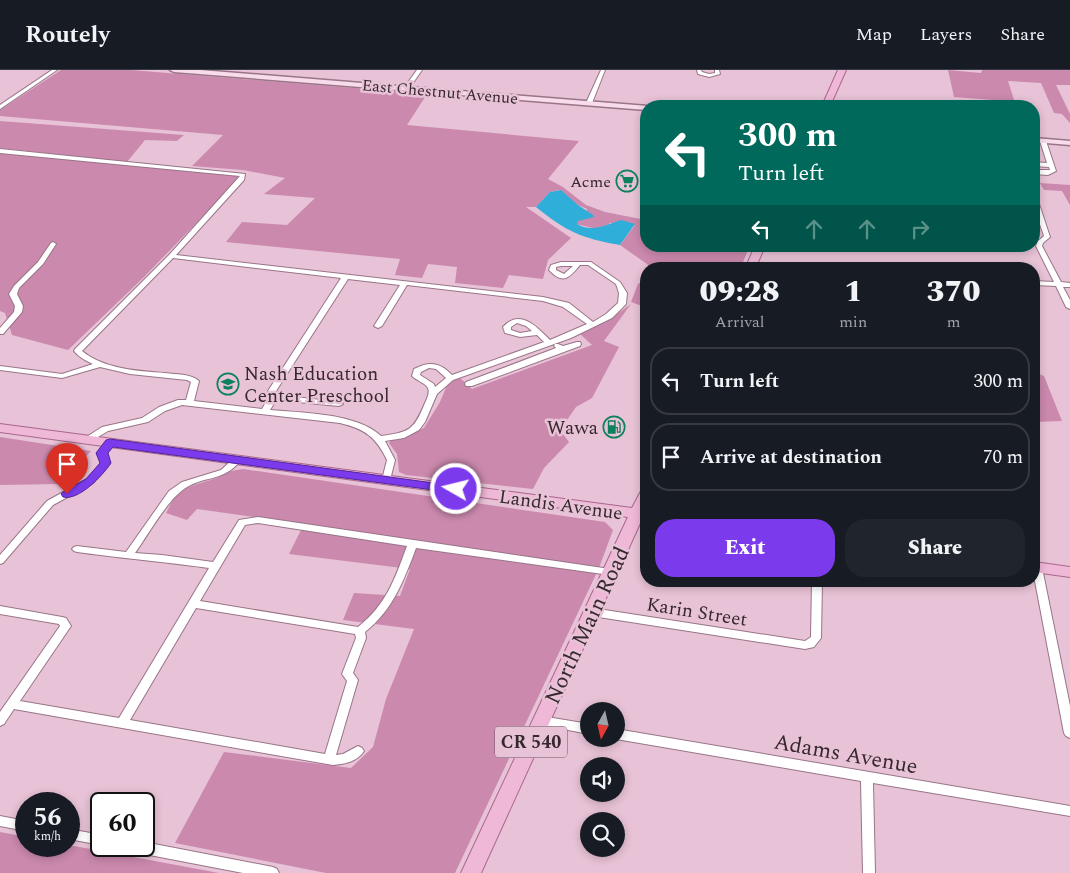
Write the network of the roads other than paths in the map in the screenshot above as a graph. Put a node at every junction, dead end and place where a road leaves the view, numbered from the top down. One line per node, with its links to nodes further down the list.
1 (55, 70): 11 (street)
2 (174, 70): 8 (street, East Chestnut Avenue)
3 (420, 70): 8 (street)
4 (603, 70): 10 (street)
5 (699, 70): 6 (street)
6 (717, 70)
7 (842, 70): 9 (main road)
8 (406, 89): 10 (street, East Chestnut Avenue)
9 (829, 100)
10 (589, 104): 12 (street, East Chestnut Avenue)
11 (0, 107)
12 (640, 108)
13 (1040, 141): 14 (street)
14 (1070, 143)
15 (1040, 145): 18 (street)
16 (0, 151): 24 (street)
17 (1040, 164): 18 (street)
18 (1051, 165): 19 (street)
19 (1040, 172)
20 (1040, 216): 21 (street)
21 (1040, 242)
22 (53, 244): 34 (street)
23 (1040, 249): 29 (street)
24 (171, 256): 26 (street); 39 (street)
25 (578, 264): 32 (street)
26 (346, 276): 27 (street); 46 (street)
27 (405, 283): 32 (street); 33 (street)
28 (1040, 284): 29 (street)
29 (1058, 285): 30 (street); 31 (street)
30 (1070, 285)
31 (1070, 307)
32 (593, 325): 36 (street)
33 (378, 326)
34 (0, 332)
35 (538, 332): 36 (street)
36 (550, 342): 38 (street); 41 (street)
37 (577, 344): 38 (street)
38 (562, 349): 42 (street)
39 (101, 364): 40 (street); 47 (street)
40 (0, 368)
41 (478, 368): 42 (street); 43 (street)
42 (489, 377): 44 (street)
43 (450, 378): 45 (street); 45 (street)
44 (470, 384)
45 (433, 393): 51 (street)
46 (273, 397): 48 (street); 49 (street)
47 (190, 402): 49 (street); 52 (street)
48 (339, 404)
49 (265, 411): 51 (street)
50 (0, 428): 52 (main road, Landis Avenue)
51 (381, 439): 55 (street)
52 (88, 440): 53 (main road, Landis Avenue)
53 (110, 443): 54 (main road, Landis Avenue); 61 (street)
54 (237, 460): 55 (main road, Landis Avenue); 60 (street)
55 (386, 480): 56 (main road, Landis Avenue)
56 (640, 514)
57 (640, 518): 64 (main road, North Main Road / CR 540)
58 (413, 544): 62 (street); 64 (street); 71 (street)
59 (77, 549): 60 (street)
60 (128, 556): 62 (street)
61 (0, 561)
62 (216, 566): 68 (street)
63 (1040, 569): 65 (main road)
64 (610, 572): 70 (main road, North Main Road / CR 540)
65 (1070, 572)
66 (817, 587): 70 (street, Karin Street)
67 (1039, 587): 77 (street)
68 (193, 604): 71 (street); 75 (street)
69 (0, 610): 72 (street)
70 (592, 612): 74 (main road, North Main Road / CR 540)
71 (360, 631): 80 (street)
72 (12, 704): 73 (street); 75 (street)
73 (0, 721)
74 (541, 721): 76 (street); 87 (main road, North Main Road / CR 540)
75 (122, 723): 80 (street)
76 (580, 728)
77 (1070, 733)
78 (625, 736): 81 (street, Adams Avenue)
79 (358, 751): 80 (street)
80 (329, 759)
81 (867, 777): 82 (street, Adams Avenue); 88 (street)
82 (1070, 811)
83 (0, 821): 84 (street)
84 (15, 824)
85 (155, 850): 86 (street)
86 (273, 873)
87 (471, 873)
88 (869, 873)

